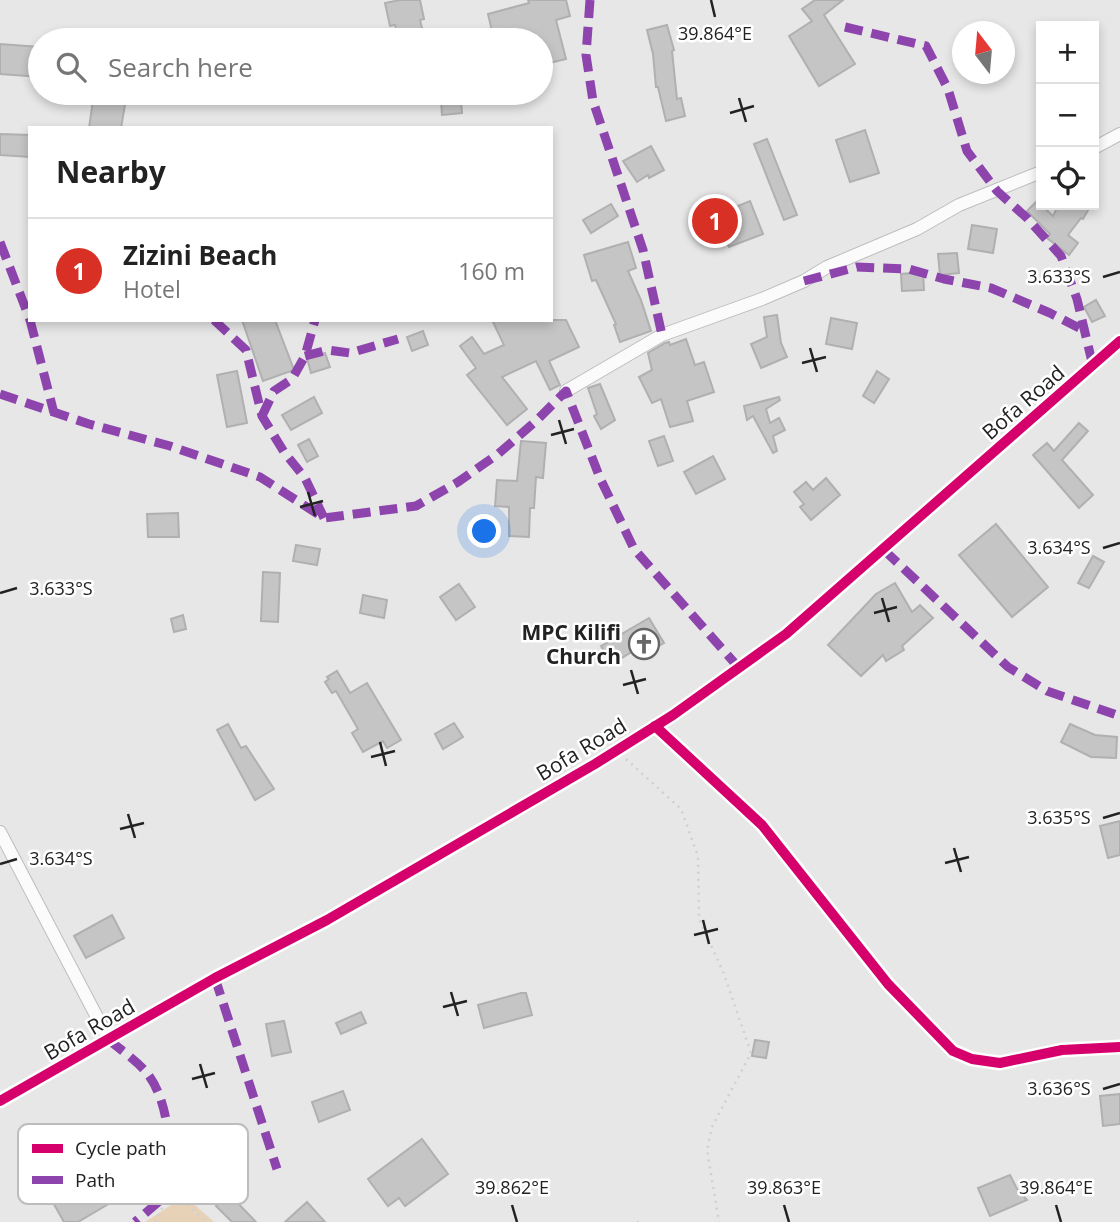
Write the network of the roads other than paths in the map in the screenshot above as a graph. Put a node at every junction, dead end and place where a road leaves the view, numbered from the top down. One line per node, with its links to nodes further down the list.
1 (1120, 134): 2 (street)
2 (1096, 147)
3 (1036, 174): 5 (street)
4 (1120, 341): 6 (street, Bofa Road)
5 (566, 391)
6 (655, 726): 8 (street, Bofa Road); 9 (street)
7 (0, 832): 8 (street)
8 (109, 1040): 10 (street, Bofa Road)
9 (1120, 1047)
10 (0, 1101)

